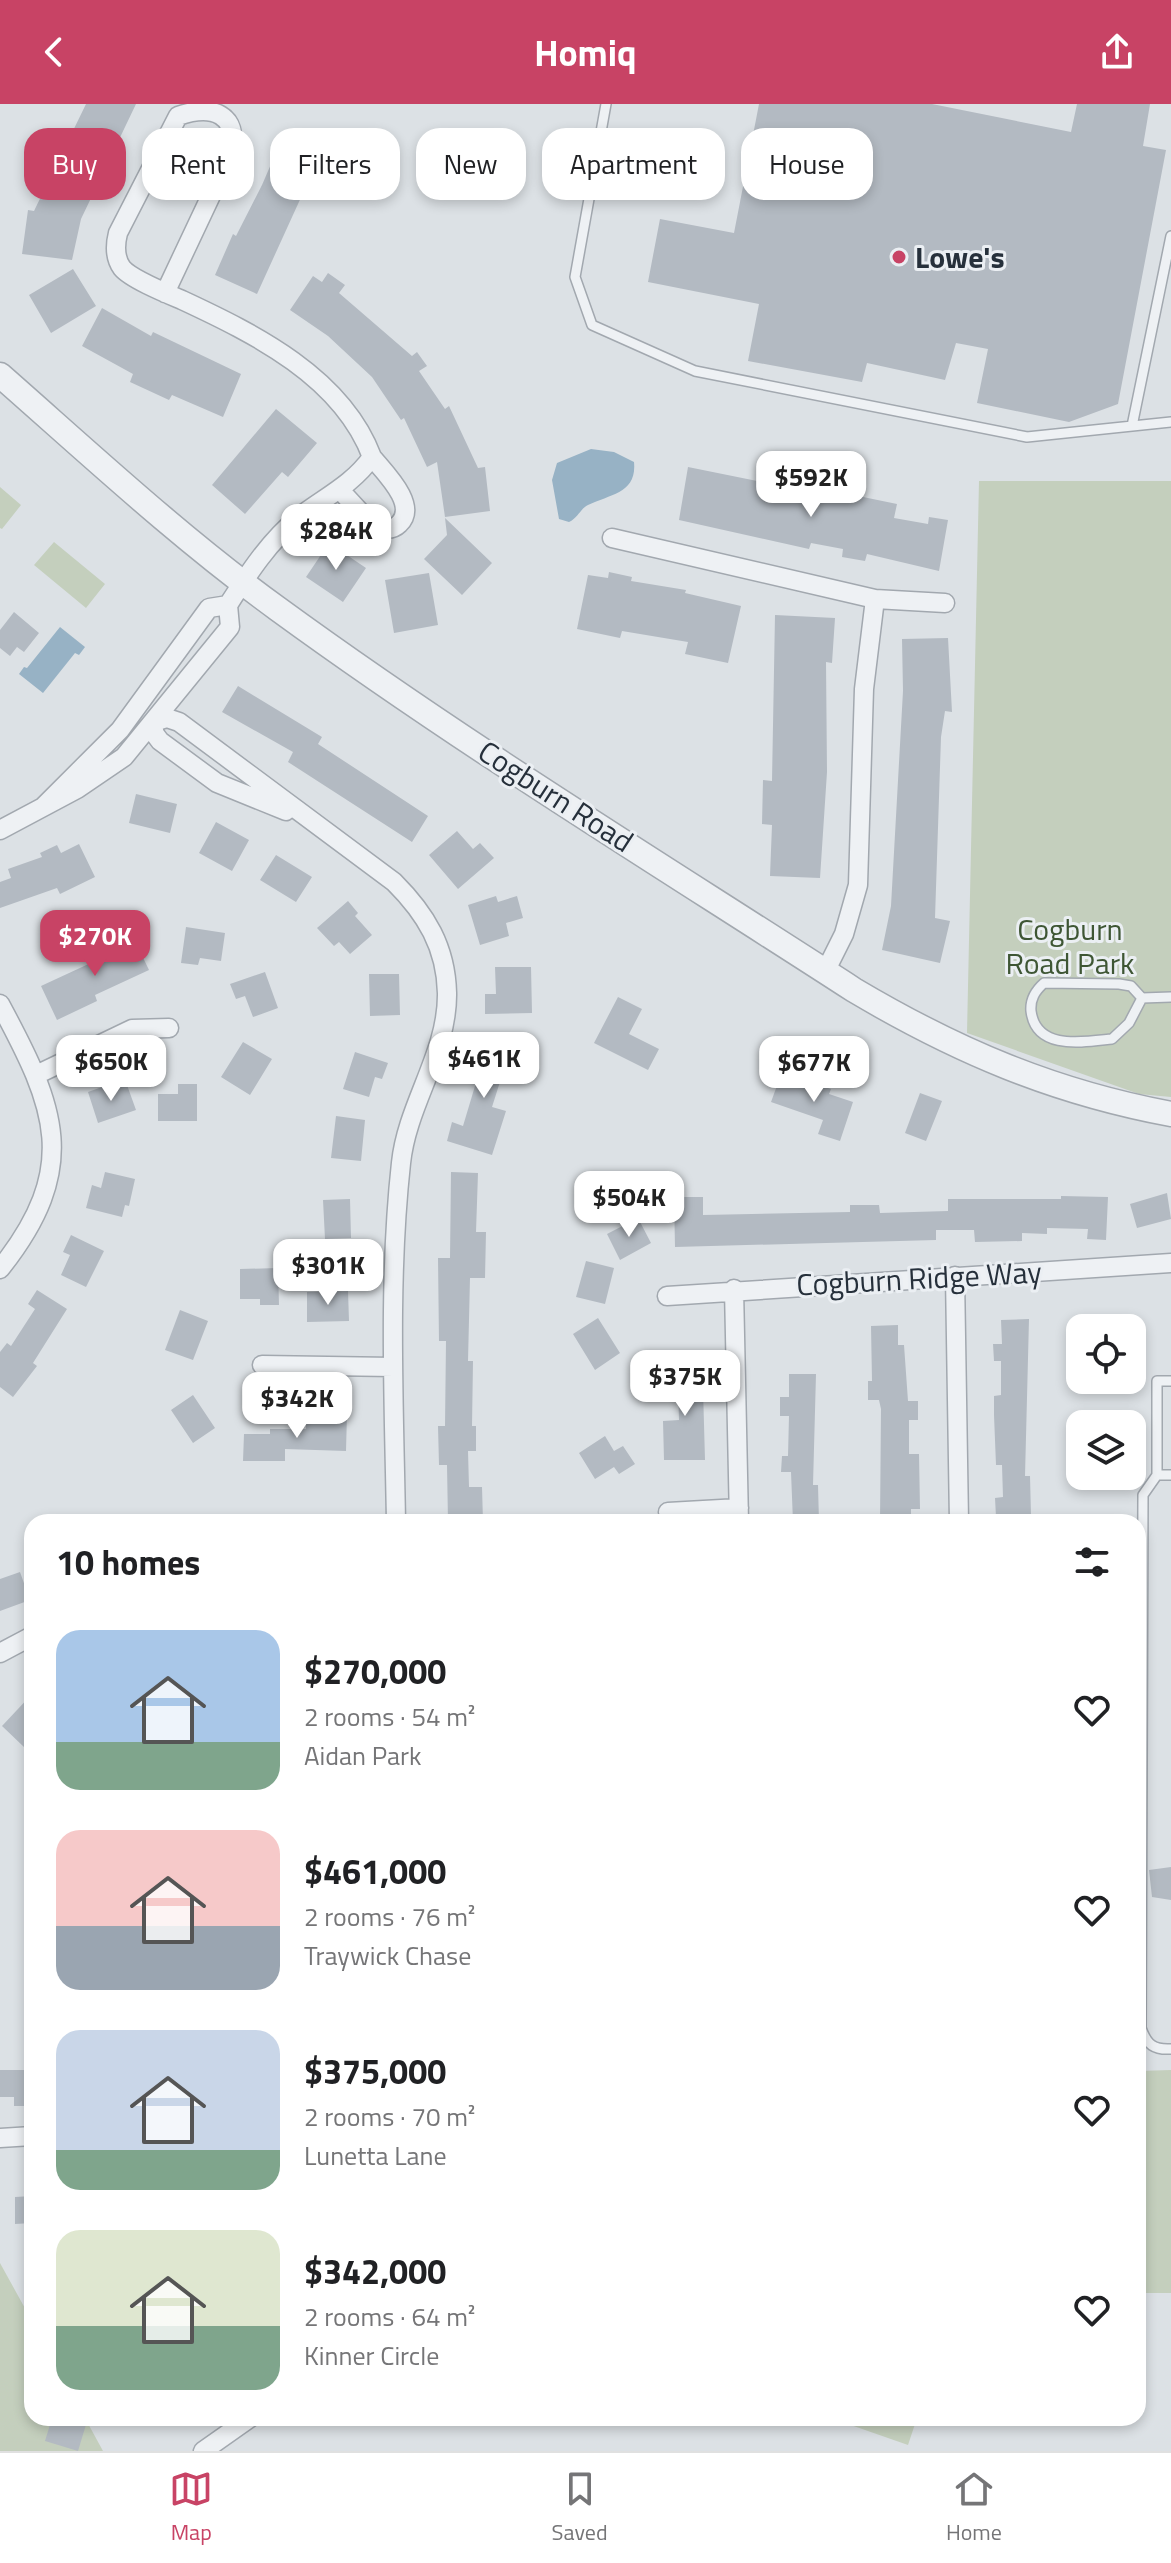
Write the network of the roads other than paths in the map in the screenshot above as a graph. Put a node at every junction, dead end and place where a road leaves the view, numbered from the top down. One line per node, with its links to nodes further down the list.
1 (606, 104): 6 (lane)
2 (1171, 236): 6 (lane)
3 (165, 293): 3 (street); 7 (street)
4 (0, 375): 10 (street, Cogburn Road)
5 (1171, 422): 6 (lane)
6 (1132, 426)
7 (372, 457): 8 (street); 8 (street)
8 (340, 490): 10 (street)
9 (612, 538): 11 (street)
10 (242, 582): 13 (street); 21 (street, Cogburn Road)
11 (875, 599): 12 (street); 21 (street)
12 (945, 603)
13 (228, 605): 14 (street); 15 (street)
14 (136, 708): 15 (street); 18 (street)
15 (154, 722): 16 (street); 17 (street); 18 (street)
16 (225, 757): 17 (lane); 19 (street)
17 (210, 778): 19 (street)
18 (43, 807): 20 (street)
19 (311, 822): 34 (street)
20 (0, 830)
21 (825, 972): 27 (street, Cogburn Road)
22 (1171, 997): 23 (lane)
23 (1142, 998): 23 (lane)
24 (0, 1004): 26 (street)
25 (169, 1028): 26 (street)
26 (36, 1075): 29 (street)
27 (1171, 1114)
28 (1171, 1263): 30 (street, Cogburn Ridge Way)
29 (0, 1269)
30 (955, 1276): 31 (street, Cogburn Ridge Way); 42 (street)
31 (734, 1289): 32 (street, Cogburn Ridge Way); 41 (street)
32 (667, 1296)
33 (262, 1365): 34 (street)
34 (393, 1367): 39 (street)
35 (1171, 1381): 36 (lane)
36 (1157, 1475): 37 (lane); 43 (lane)
37 (1171, 1475)
38 (668, 1512): 40 (street)
39 (396, 1514)
40 (715, 1514)
41 (739, 1514)
42 (959, 1514)
43 (1143, 1514)
44 (24, 1640): 45 (street)
45 (0, 1653)
46 (1146, 2042): 47 (lane)
47 (1171, 2049)
48 (24, 2136): 49 (street)
49 (0, 2138)
50 (239, 2426): 51 (street)
51 (203, 2451)

